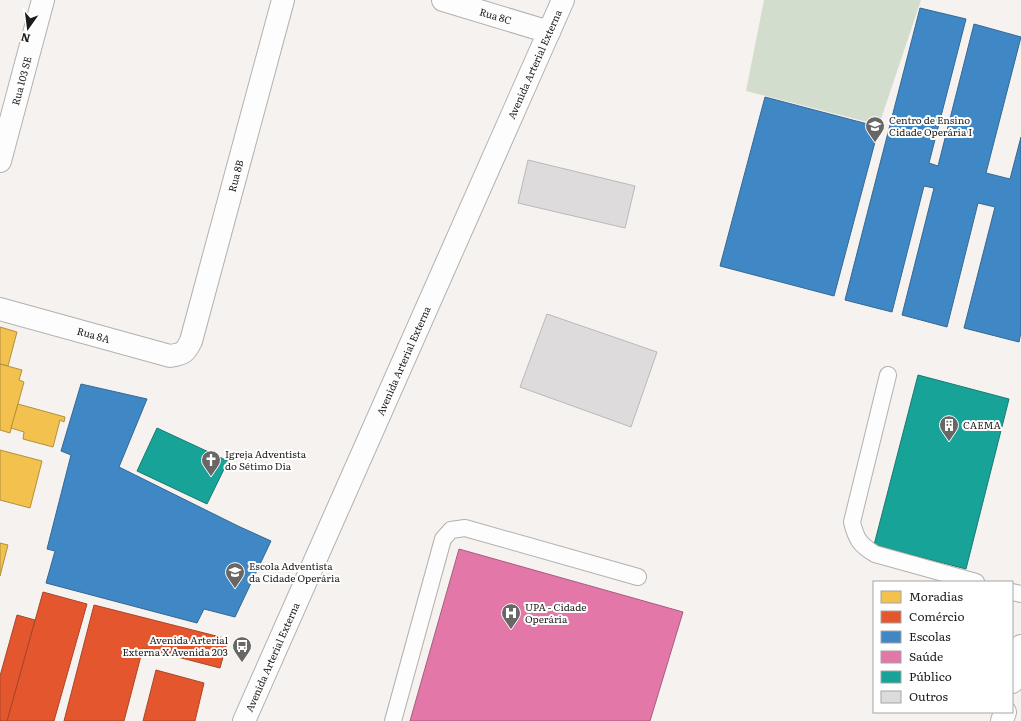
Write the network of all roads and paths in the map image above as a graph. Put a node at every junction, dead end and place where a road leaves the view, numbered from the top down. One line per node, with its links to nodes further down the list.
1 (43, 0): 6 (street, Rua 103 SE)
2 (283, 0): 8 (street, Rua 8B)
3 (443, 0): 5 (street, Rua 8C)
4 (563, 0): 5 (street, Avenida Arterial Externa)
5 (549, 32): 14 (street, Avenida Arterial Externa)
6 (0, 161)
7 (0, 309): 8 (street, Rua 8A)
8 (186, 351)
9 (888, 375): 11 (lane)
10 (638, 577): 15 (lane)
11 (972, 581)
12 (1021, 646): 13 (street)
13 (1013, 678)
14 (244, 721)
15 (393, 721)

